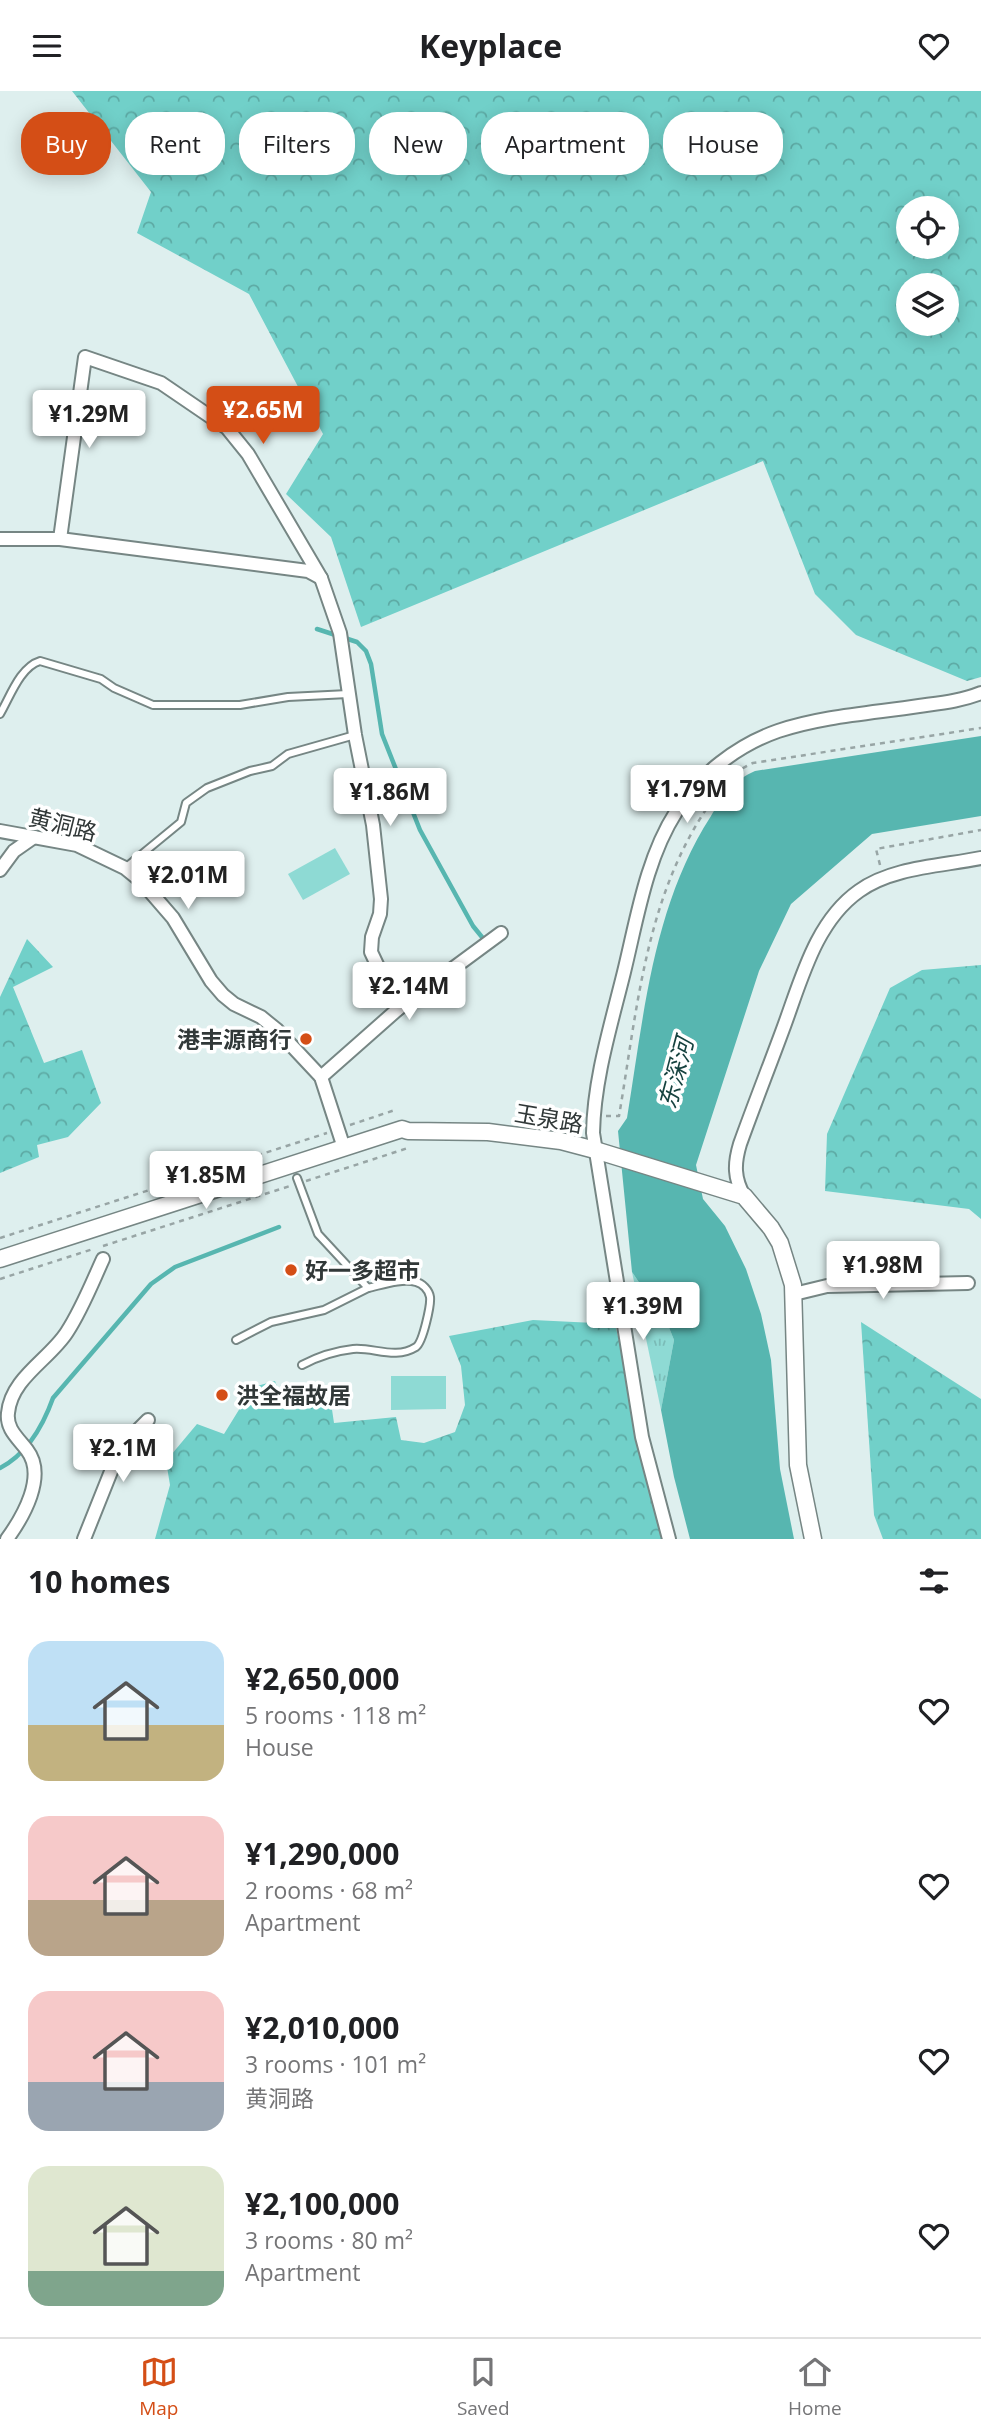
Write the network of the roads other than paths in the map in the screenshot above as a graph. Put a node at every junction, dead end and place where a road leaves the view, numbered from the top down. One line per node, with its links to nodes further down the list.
1 (0, 539): 2 (street)
2 (60, 539): 3 (street); 3 (street)
3 (321, 578): 5 (street)
4 (981, 693): 17 (street)
5 (348, 694): 6 (lane); 7 (street)
6 (0, 714)
7 (355, 735): 11 (lane); 14 (street)
8 (0, 831): 9 (street, 黄洞路)
9 (34, 837): 11 (street, 黄洞路); 12 (street)
10 (981, 858): 19 (street)
11 (125, 868): 15 (street, 黄洞路)
12 (0, 870)
13 (501, 933): 14 (street)
14 (398, 1009): 15 (street)
15 (321, 1077): 16 (street, 黄洞路)
16 (344, 1148): 17 (street, 玉泉路); 20 (street, 玉泉路)
17 (595, 1150): 19 (street, 玉泉路); 30 (street)
18 (300, 1180): 23 (lane)
19 (744, 1196): 24 (street)
20 (0, 1259)
21 (103, 1259): 28 (street)
22 (968, 1283): 24 (street)
23 (368, 1288): 25 (lane); 26 (lane)
24 (794, 1294): 31 (street)
25 (236, 1340)
26 (302, 1365)
27 (148, 1420): 29 (street)
28 (7, 1539)
29 (84, 1539)
30 (669, 1539)
31 (813, 1539)

